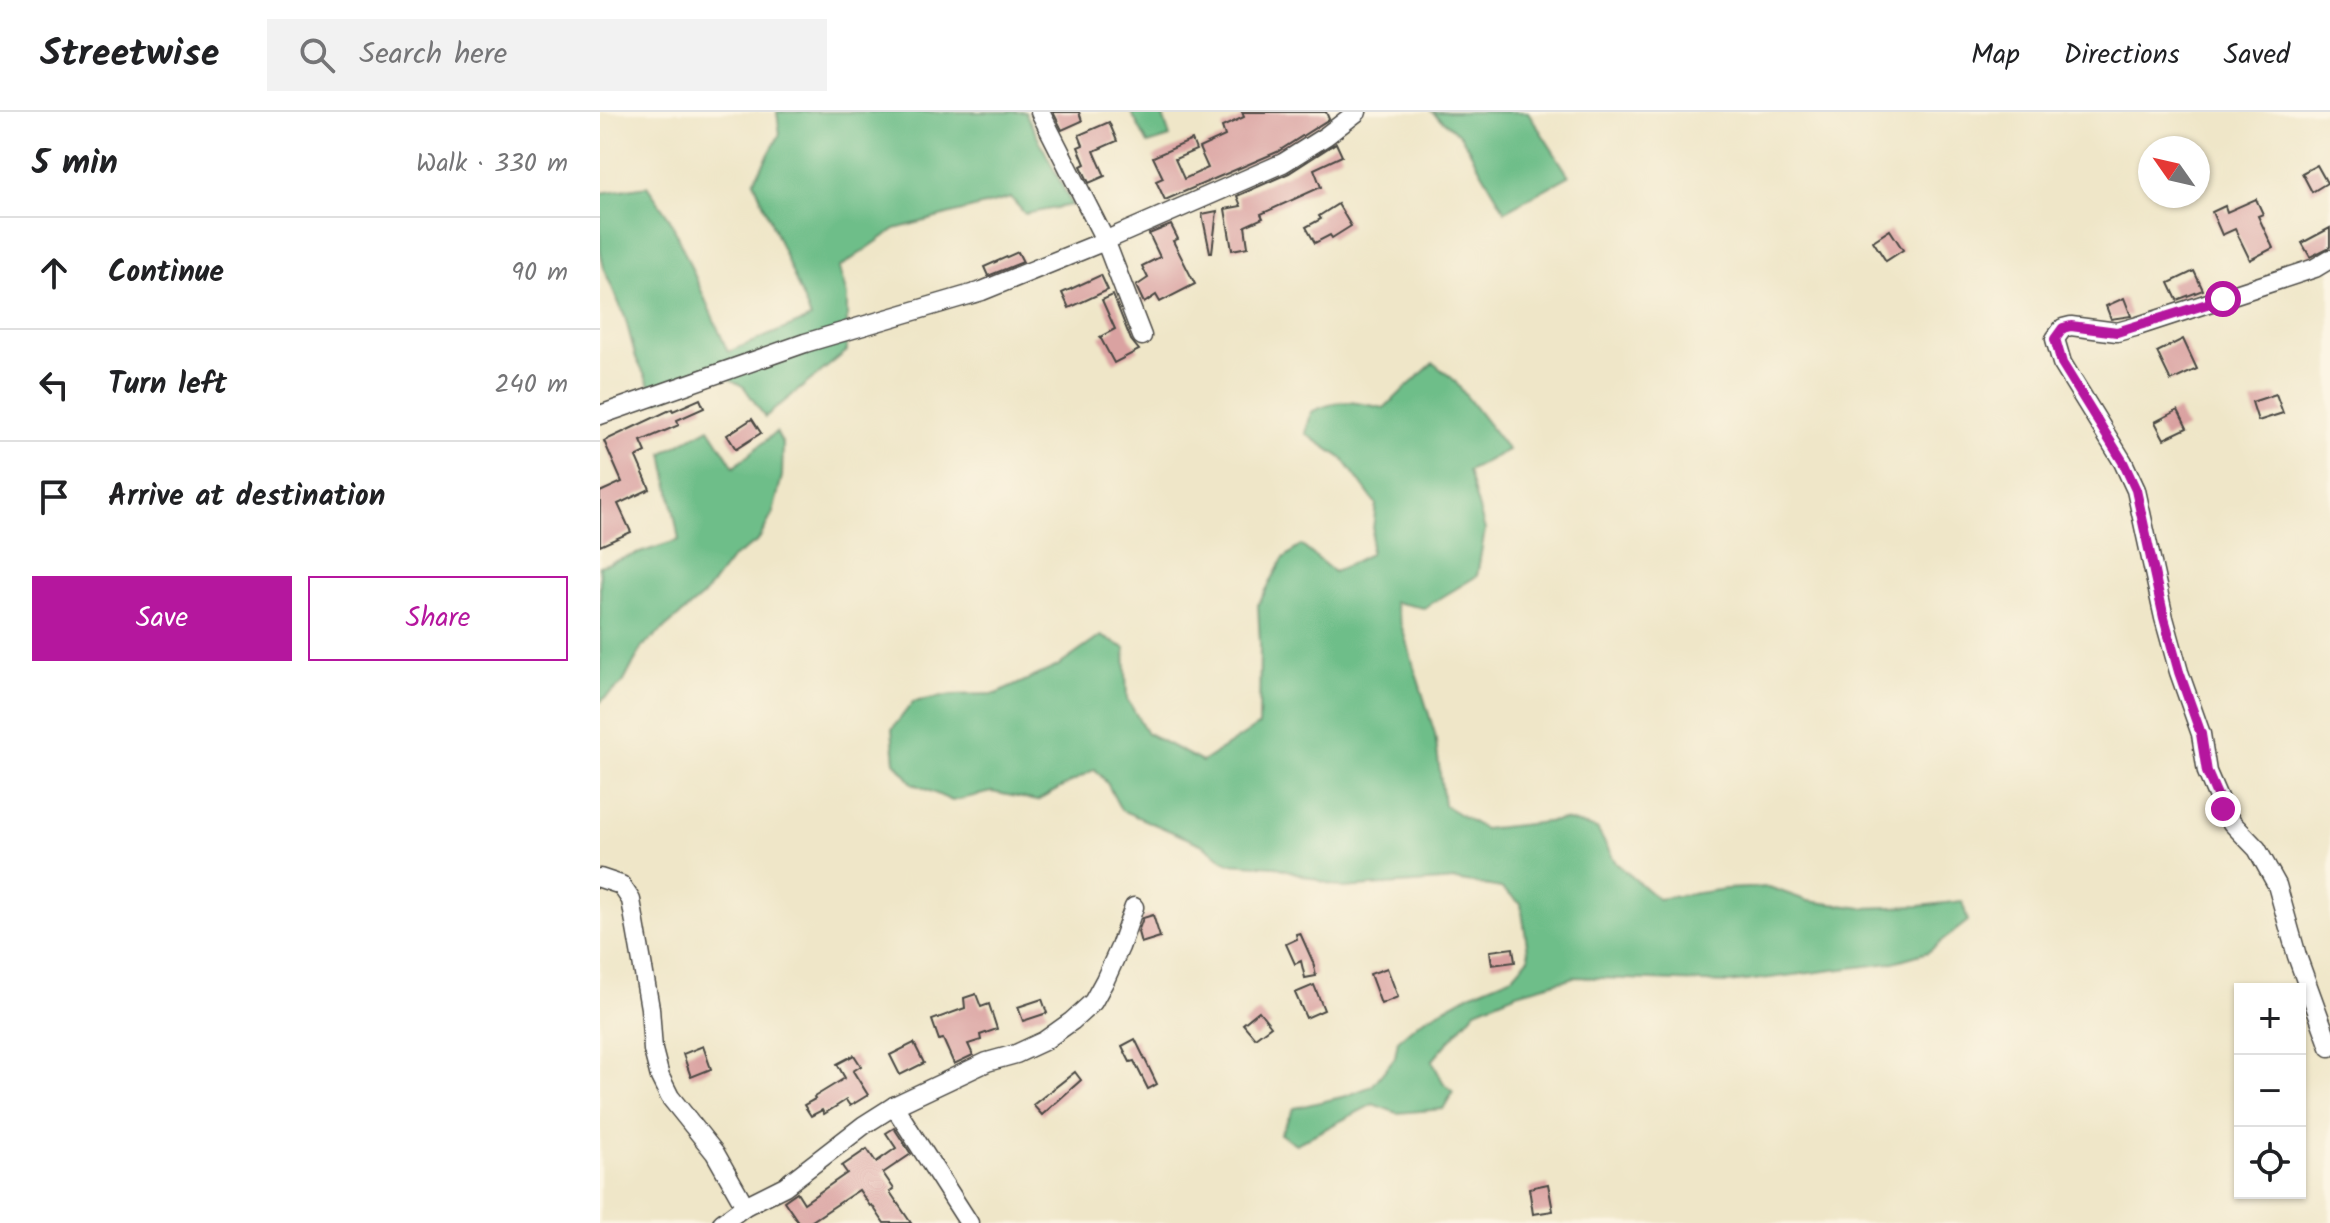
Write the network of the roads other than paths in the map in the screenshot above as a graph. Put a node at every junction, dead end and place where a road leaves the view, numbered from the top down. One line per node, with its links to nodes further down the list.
1 (1040, 112): 3 (street)
2 (1357, 112): 3 (street)
3 (1105, 240): 5 (street); 6 (street)
4 (2330, 259): 9 (street)
5 (1142, 336)
6 (600, 415)
7 (600, 878): 11 (street)
8 (1134, 907): 10 (street)
9 (2330, 1047)
10 (894, 1106): 11 (street); 13 (street)
11 (745, 1206): 12 (street)
12 (722, 1223)
13 (969, 1223)

